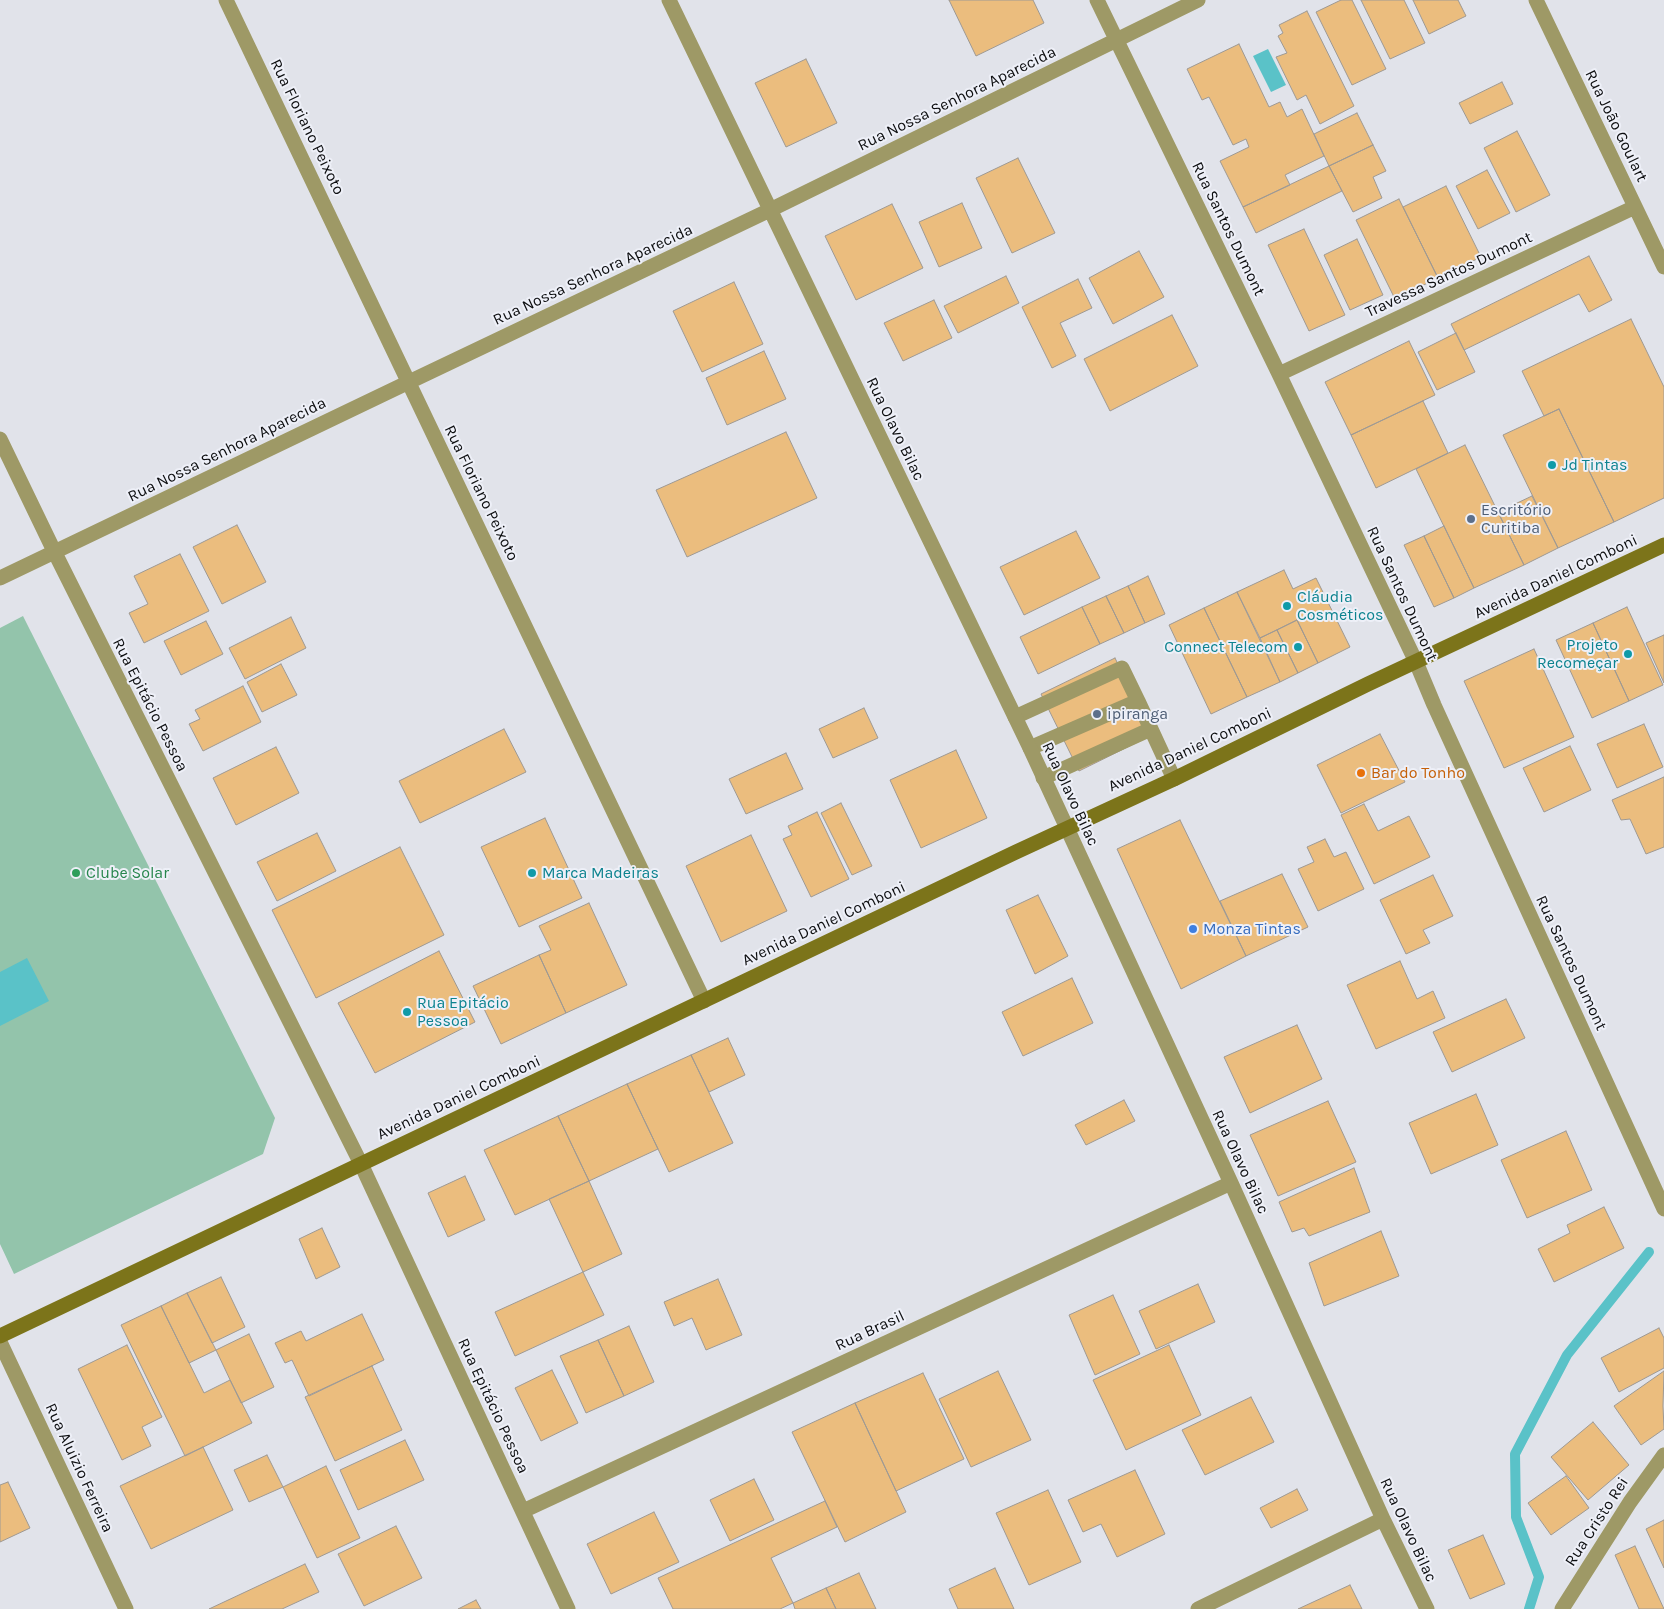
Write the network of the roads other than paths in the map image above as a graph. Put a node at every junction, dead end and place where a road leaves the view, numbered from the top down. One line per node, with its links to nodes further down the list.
1 (226, 0): 11 (street, Rua Floriano Peixoto)
2 (669, 0): 8 (street, Rua Olavo Bilac)
3 (1097, 0): 6 (street, Rua Santos Dumont)
4 (1198, 0): 6 (street, Rua Nossa Senhora Aparecida)
5 (1536, 0): 7 (street, Rua João Goulart)
6 (1116, 39): 8 (street, Rua Nossa Senhora Aparecida); 10 (street, Rua Santos Dumont)
7 (1635, 207): 9 (street, Rua João Goulart); 10 (street, Travessa Santos Dumont)
8 (770, 210): 11 (street, Rua Nossa Senhora Aparecida); 18 (street, Rua Olavo Bilac)
9 (1664, 267)
10 (1279, 374): 16 (street, Rua Santos Dumont)
11 (409, 382): 14 (street, Rua Nossa Senhora Aparecida); 24 (street, Rua Floriano Peixoto)
12 (0, 439): 14 (street, Rua Epitácio Pessoa)
13 (1664, 545): 16 (street, Avenida Daniel Comboni)
14 (54, 553): 15 (street, Rua Nossa Senhora Aparecida); 25 (street, Rua Epitácio Pessoa)
15 (0, 578)
16 (1416, 662): 22 (street, Avenida Daniel Comboni); 27 (street, Rua Santos Dumont)
17 (1138, 701): 18 (street); 19 (street); 20 (street)
18 (1015, 717): 20 (street, Rua Olavo Bilac)
19 (1151, 729): 21 (street); 22 (street)
20 (1030, 748): 21 (street, Rua Olavo Bilac)
21 (1043, 778): 23 (street, Rua Olavo Bilac)
22 (1174, 779): 23 (street, Avenida Daniel Comboni)
23 (1066, 828): 24 (street, Avenida Daniel Comboni); 26 (street, Rua Olavo Bilac)
24 (704, 1000): 25 (street, Avenida Daniel Comboni)
25 (361, 1164): 28 (street, Avenida Daniel Comboni); 31 (street, Rua Epitácio Pessoa)
26 (1231, 1183): 31 (street, Rua Brasil); 32 (street, Rua Olavo Bilac)
27 (1664, 1209)
28 (0, 1336)
29 (0, 1342): 33 (street, Rua Aluizio Ferreira)
30 (1664, 1455): 37 (street, Rua Cristo Rei)
31 (523, 1510): 34 (street, Rua Epitácio Pessoa)
32 (1383, 1519): 35 (street); 36 (street, Rua Olavo Bilac)
33 (126, 1609)
34 (568, 1609)
35 (1198, 1609)
36 (1427, 1609)
37 (1562, 1609)

